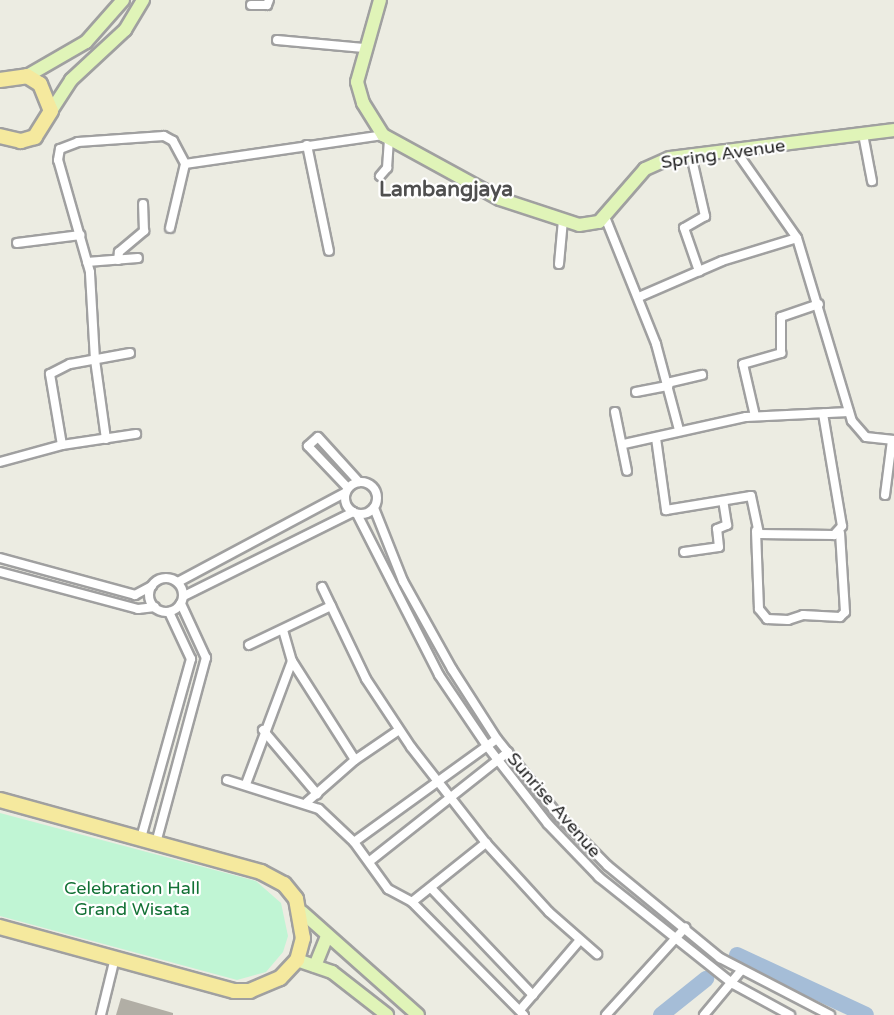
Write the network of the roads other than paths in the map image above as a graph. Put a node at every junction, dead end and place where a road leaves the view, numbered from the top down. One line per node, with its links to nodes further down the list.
1 (123, 0): 8 (street)
2 (143, 0): 10 (street)
3 (269, 0): 5 (street)
4 (380, 0): 7 (street)
5 (251, 5)
6 (278, 40): 7 (street)
7 (364, 48): 13 (street)
8 (27, 76): 9 (main road); 10 (main road)
9 (0, 80)
10 (51, 111): 14 (main road)
11 (894, 130): 12 (street, Spring Avenue)
12 (863, 134): 16 (street, Spring Avenue); 20 (street)
13 (386, 137): 15 (street); 19 (street); 23 (street)
14 (2, 140)
15 (307, 145): 18 (street); 28 (street)
16 (736, 151): 17 (street, Spring Avenue); 26 (street)
17 (691, 155): 22 (street, Spring Avenue); 33 (street)
18 (185, 164): 24 (street); 25 (street)
19 (381, 176)
20 (873, 181)
21 (143, 204): 30 (street)
22 (605, 217): 23 (street); 34 (street)
23 (563, 220): 32 (street)
24 (170, 228)
25 (80, 235): 27 (street); 31 (street)
26 (797, 238): 33 (street); 35 (street)
27 (17, 243)
28 (329, 251)
29 (138, 258): 30 (street)
30 (118, 260): 31 (street)
31 (87, 262): 37 (street)
32 (559, 264)
33 (699, 271): 34 (street)
34 (639, 297): 39 (street)
35 (819, 304): 42 (street); 44 (street)
36 (130, 353): 37 (street)
37 (95, 360): 48 (street); 51 (street)
38 (702, 375): 39 (street)
39 (668, 385): 40 (street); 45 (street)
40 (636, 392)
41 (615, 412): 50 (street)
42 (849, 412): 43 (street); 49 (street)
43 (823, 414): 44 (street); 61 (street)
44 (755, 416): 45 (street)
45 (679, 430): 47 (street)
46 (136, 434): 48 (street)
47 (656, 438): 50 (street); 57 (street)
48 (106, 439): 51 (street)
49 (893, 440): 56 (street)
50 (624, 444): 53 (street)
51 (62, 446): 52 (street)
52 (0, 462)
53 (627, 471)
54 (359, 482): 55 (street); 55 (street); 58 (street, Sunrise Avenue)
55 (346, 491): 59 (street, Sunrise Avenue); 65 (street)
56 (885, 495)
57 (723, 501): 60 (street); 62 (street)
58 (374, 508): 59 (street); 77 (street, Sunrise Avenue)
59 (355, 513): 68 (street); 78 (street, Sunrise Avenue)
60 (756, 531): 61 (street); 61 (street)
61 (840, 533)
62 (684, 552)
63 (0, 558): 66 (street)
64 (0, 572): 70 (street)
65 (178, 582): 66 (street); 68 (street)
66 (152, 586): 70 (street)
67 (322, 587): 69 (street)
68 (183, 600): 71 (street); 91 (street)
69 (331, 606): 72 (street); 76 (street)
70 (154, 607): 71 (street)
71 (169, 612): 89 (street)
72 (283, 630): 73 (street); 74 (street)
73 (249, 645)
74 (292, 661): 75 (street); 80 (street)
75 (263, 730): 84 (street); 85 (street)
76 (399, 730): 80 (street); 83 (street)
77 (497, 739): 78 (street); 79 (street, Sunrise Avenue)
78 (487, 746): 81 (street, Sunrise Avenue); 83 (street)
79 (508, 752): 81 (street); 98 (street, Sunrise Avenue)
80 (355, 760): 85 (street)
81 (497, 760): 86 (street); 100 (street, Sunrise Avenue)
82 (227, 780): 84 (street)
83 (439, 783): 86 (street); 90 (street)
84 (246, 784): 88 (street)
85 (317, 794): 88 (street)
86 (451, 798): 92 (street); 93 (street)
87 (0, 800): 89 (main road)
88 (307, 802): 90 (street)
89 (141, 838): 91 (main road)
90 (354, 842): 93 (street)
91 (156, 843): 96 (main road)
92 (486, 843): 94 (street); 101 (street)
93 (370, 861): 95 (street)
94 (431, 888): 95 (street); 108 (street)
95 (412, 902): 109 (street)
96 (302, 912): 99 (street); 104 (main road)
97 (0, 927): 103 (main road)
98 (685, 928): 100 (street); 106 (street, Sunrise Avenue)
99 (327, 936): 105 (street); 112 (street)
100 (676, 938): 107 (street, Sunrise Avenue); 113 (street)
101 (580, 940): 102 (street); 108 (street)
102 (597, 954)
103 (115, 958): 104 (main road); 110 (street)
104 (297, 960): 105 (street)
105 (315, 966): 111 (street)
106 (740, 972): 107 (street); 116 (street, Sunrise Avenue)
107 (733, 984): 114 (street); 115 (street, Sunrise Avenue)
108 (533, 995): 109 (street)
109 (522, 1013)
110 (101, 1015)
111 (387, 1015)
112 (418, 1015)
113 (606, 1015)
114 (704, 1015)
115 (790, 1015)
116 (830, 1015)

